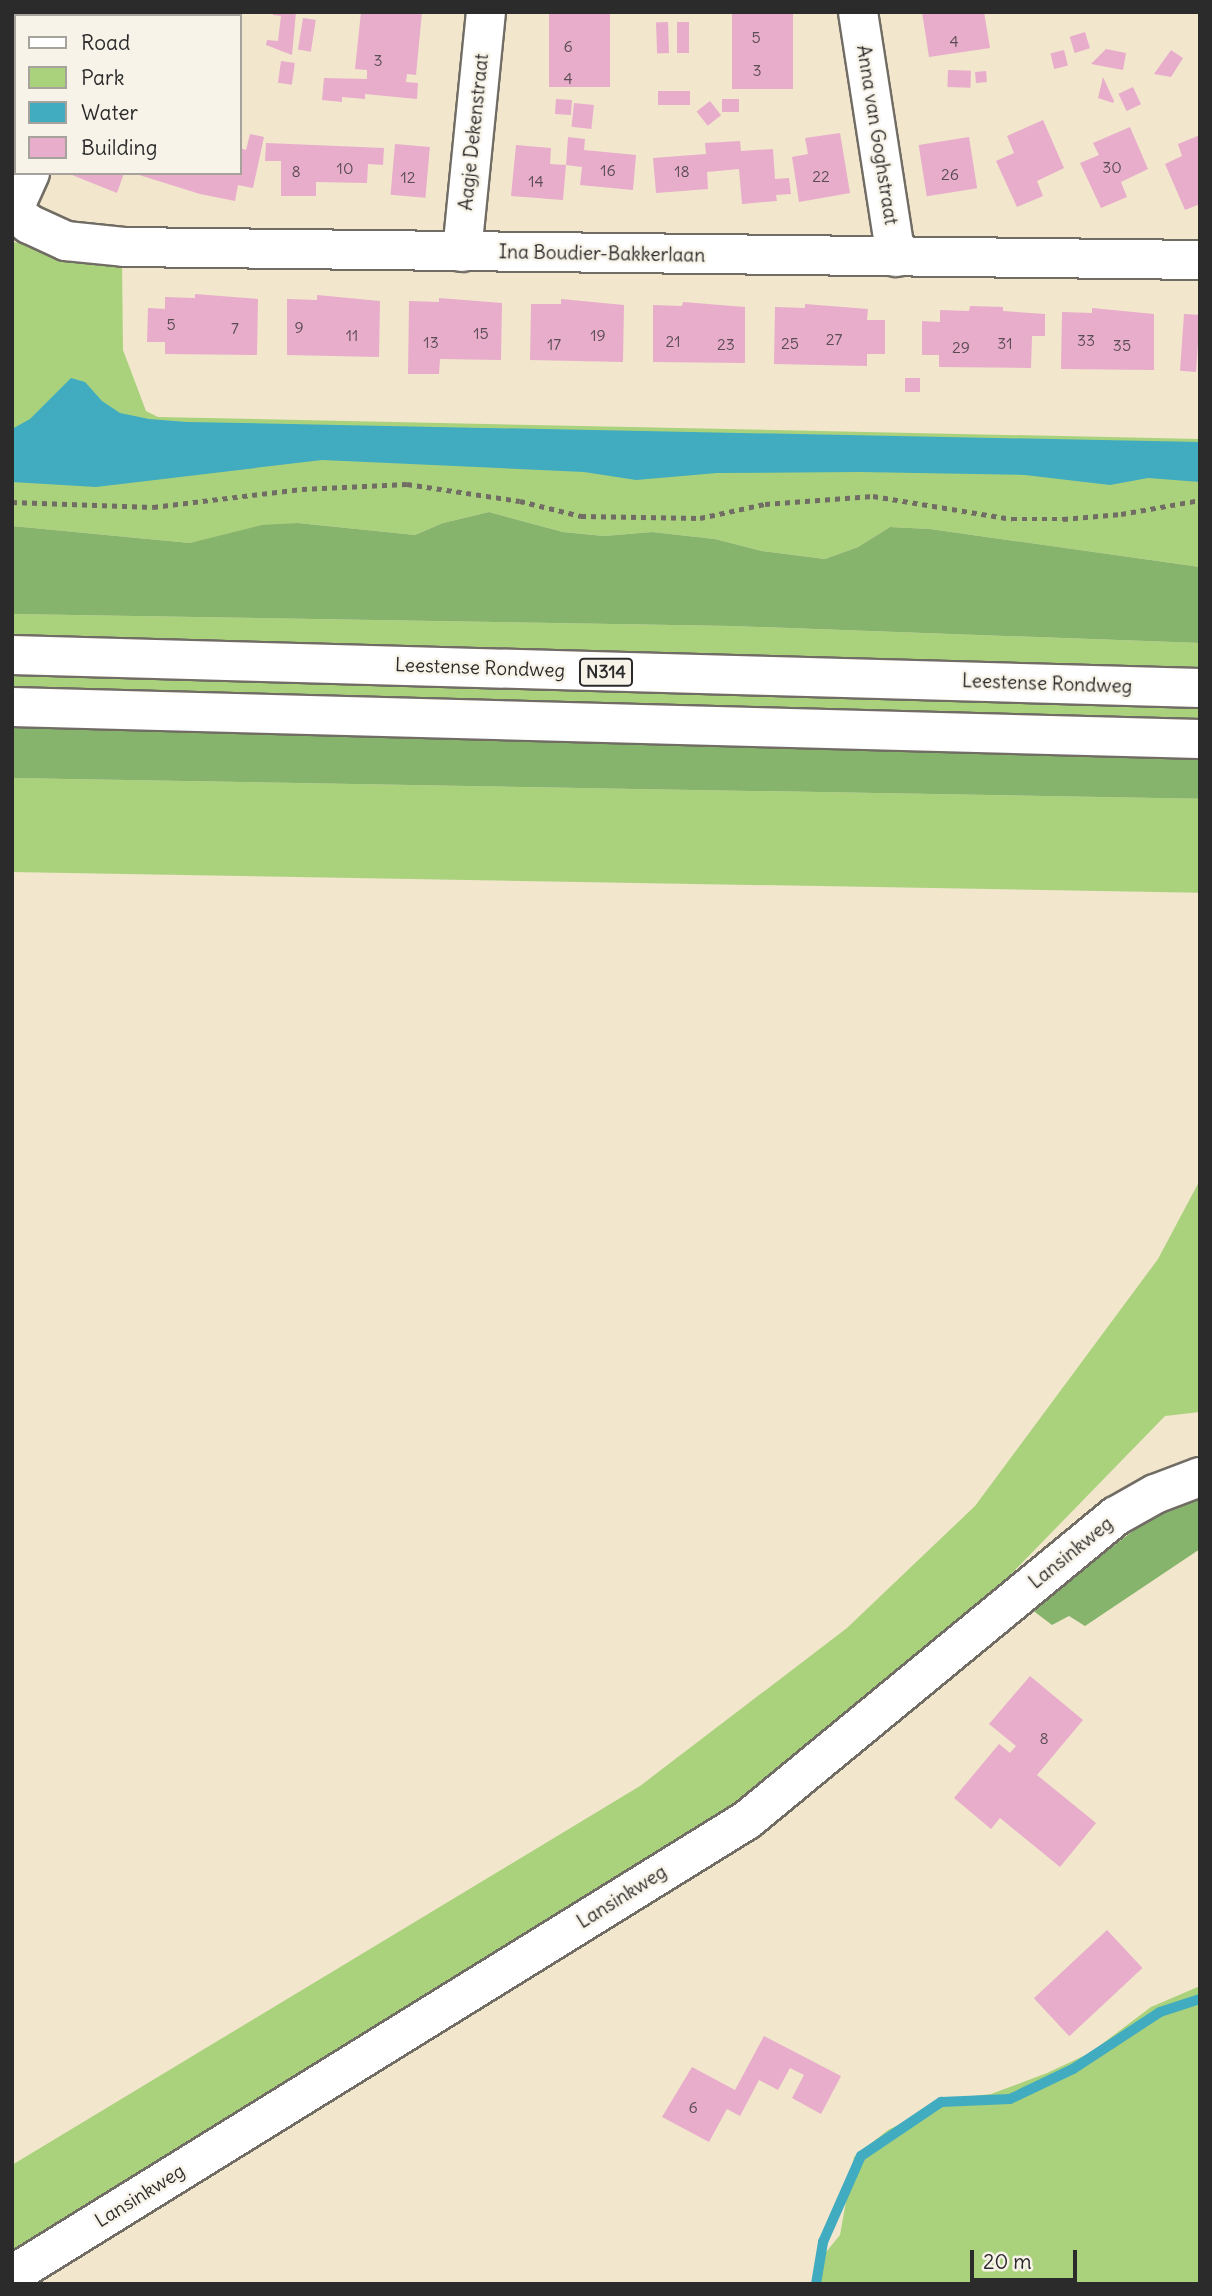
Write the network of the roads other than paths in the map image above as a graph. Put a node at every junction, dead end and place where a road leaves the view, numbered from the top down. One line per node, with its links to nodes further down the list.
1 (486, 12): 5 (street, Aagje Dekenstraat)
2 (858, 12): 6 (street, Anna van Goghstraat)
3 (29, 175): 4 (street)
4 (13, 212): 5 (street, Ina Boudier-Bakkerlaan)
5 (462, 252): 6 (street, Ina Boudier-Bakkerlaan)
6 (896, 257): 7 (street, Ina Boudier-Bakkerlaan)
7 (1200, 260)
8 (12, 655): 9 (street, Leestense Rondweg / N314)
9 (1200, 688)
10 (12, 707): 11 (street)
11 (1200, 739)
12 (1200, 1477): 13 (street, Lansinkweg)
13 (12, 2275)

